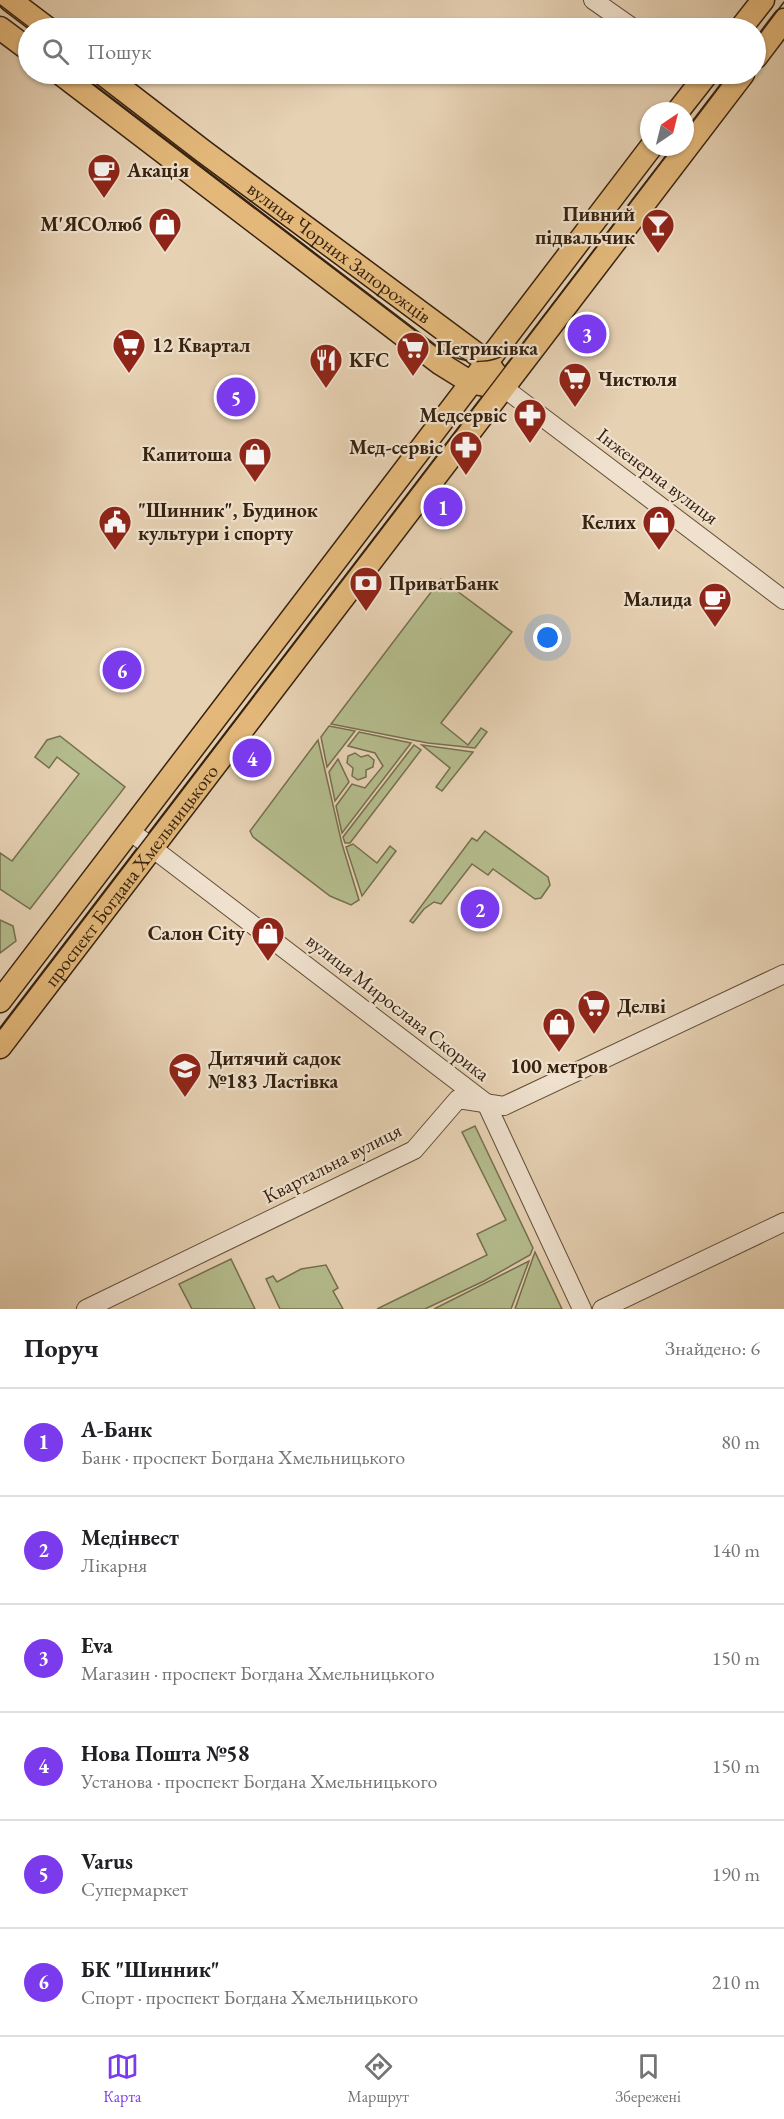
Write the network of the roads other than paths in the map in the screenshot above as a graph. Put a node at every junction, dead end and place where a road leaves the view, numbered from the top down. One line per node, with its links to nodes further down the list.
1 (10, 0): 4 (main road)
2 (593, 0): 5 (street)
3 (763, 0): 6 (main road)
4 (34, 18)
5 (619, 18)
6 (749, 18)
7 (784, 20): 10 (main road)
8 (0, 28): 9 (main road)
9 (18, 42)
10 (766, 44)
11 (74, 84): 20 (main road, вулиця Чорних Запорожців)
12 (117, 84): 19 (main road, вулиця Чорних Запорожців)
13 (696, 84): 17 (main road)
14 (713, 84): 16 (street)
15 (735, 84): 16 (main road, проспект Богдана Хмельницького)
16 (727, 95): 23 (main road, проспект Богдана Хмельницького)
17 (684, 102)
18 (644, 156): 21 (main road, проспект Богдана Хмельницького)
19 (338, 252): 20 (main road); 21 (main road, вулиця Чорних Запорожців)
20 (322, 274): 22 (main road, вулиця Чорних Запорожців)
21 (486, 361): 22 (main road, проспект Богдана Хмельницького); 23 (main road, вулиця Чорних Запорожців)
22 (470, 382): 23 (main road, вулиця Чорних Запорожців); 24 (main road, проспект Богдана Хмельницького)
23 (504, 387): 25 (main road, проспект Богдана Хмельницького); 26 (street, Інженерна вулиця)
24 (332, 564): 25 (main road); 27 (main road, проспект Богдана Хмельницького)
25 (356, 581): 28 (main road, проспект Богдана Хмельницького)
26 (784, 600)
27 (129, 831): 28 (street, вулиця Мирослава Скорика); 29 (main road, проспект Богдана Хмельницького)
28 (153, 848): 30 (main road, проспект Богдана Хмельницького); 34 (street, вулиця Мирослава Скорика)
29 (51, 934): 30 (street); 32 (main road, проспект Богдана Хмельницького)
30 (73, 951): 33 (main road, проспект Богдана Хмельницького)
31 (784, 974): 34 (street, Квартальна вулиця)
32 (0, 1001)
33 (0, 1047)
34 (486, 1103): 36 (street, Квартальна вулиця); 37 (street, вулиця Мирослава Скорика)
35 (784, 1222): 38 (street)
36 (86, 1309)
37 (582, 1309)
38 (602, 1309)

